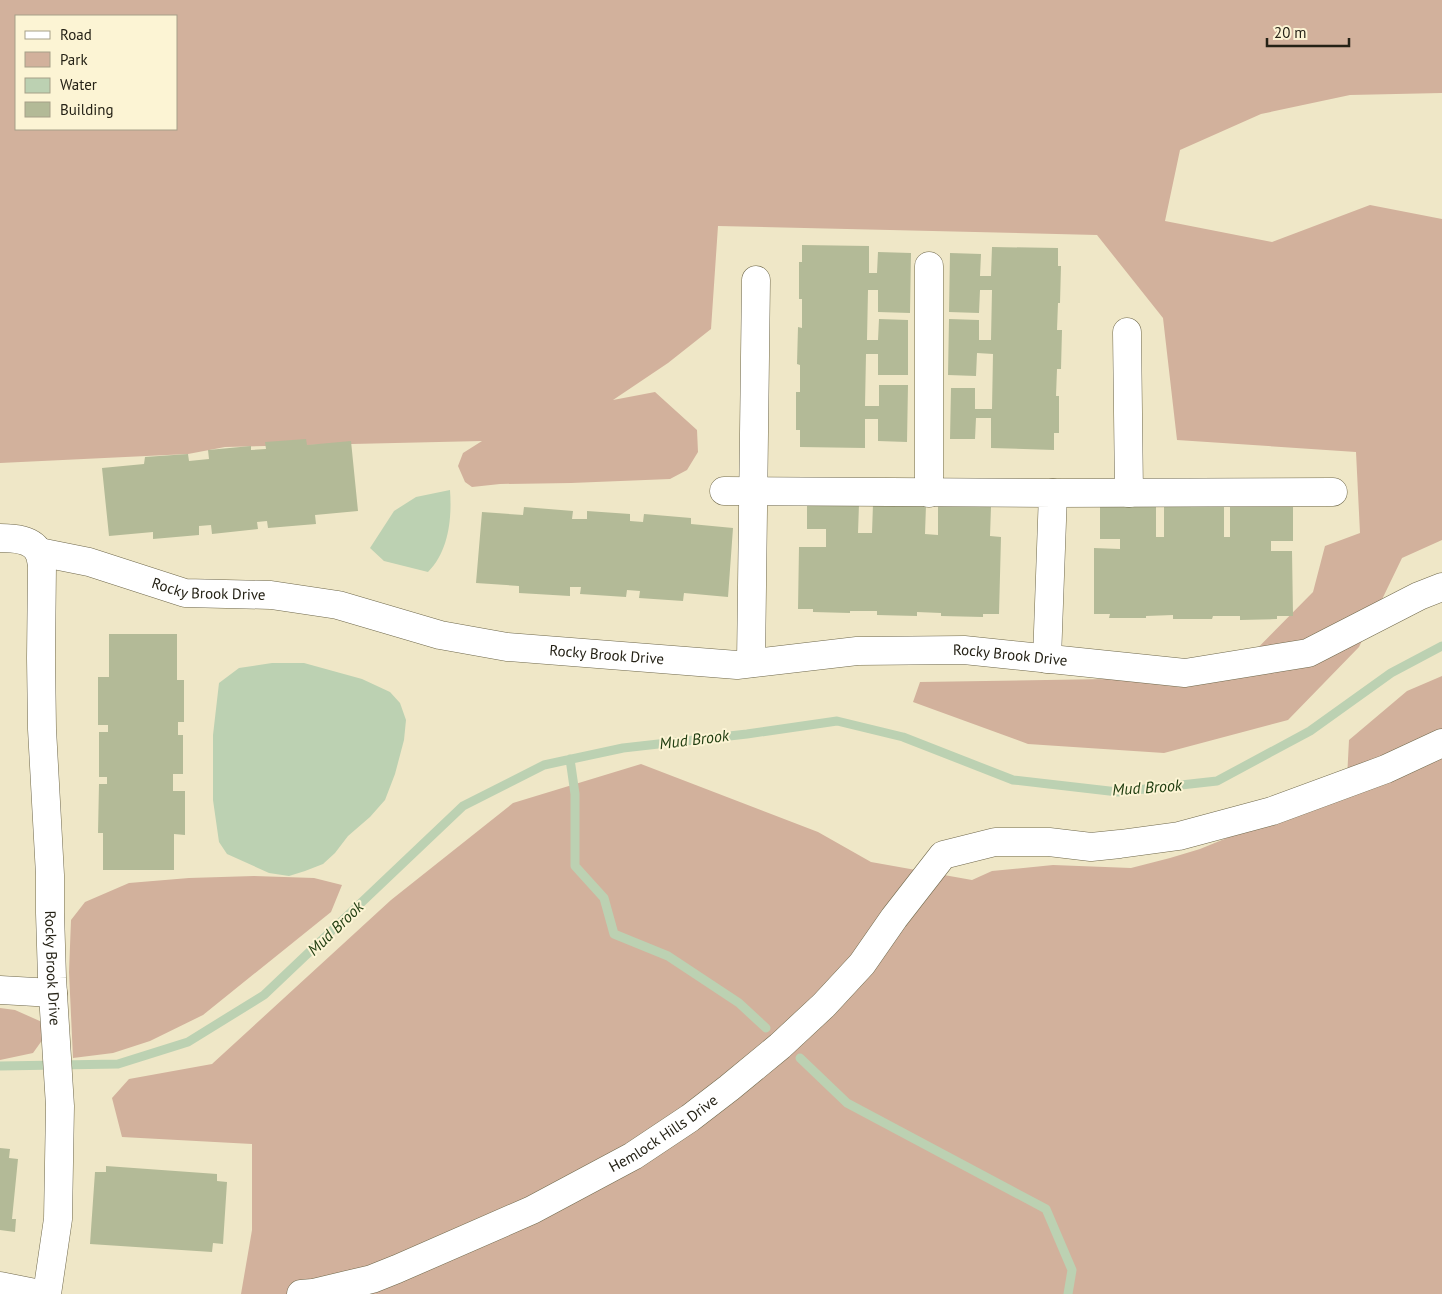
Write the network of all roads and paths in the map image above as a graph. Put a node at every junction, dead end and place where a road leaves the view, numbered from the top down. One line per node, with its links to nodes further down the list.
1 (930, 266): 6 (street)
2 (756, 280): 5 (street)
3 (1128, 332): 8 (street)
4 (724, 491): 5 (street)
5 (752, 491): 6 (street); 14 (street)
6 (929, 492): 9 (street)
7 (1333, 492): 8 (street)
8 (1129, 493): 9 (street)
9 (1053, 494): 13 (street)
10 (0, 538): 11 (street, Rocky Brook Drive)
11 (39, 552): 14 (street, Rocky Brook Drive); 17 (street, Rocky Brook Drive)
12 (1442, 587): 13 (street, Rocky Brook Drive)
13 (1047, 659): 14 (street, Rocky Brook Drive)
14 (751, 663)
15 (1442, 743): 21 (street, Hemlock Hills Drive)
16 (0, 990): 17 (street)
17 (53, 993): 20 (street, Rocky Brook Drive)
18 (0, 1286): 19 (street)
19 (40, 1294)
20 (47, 1294)
21 (301, 1294)

